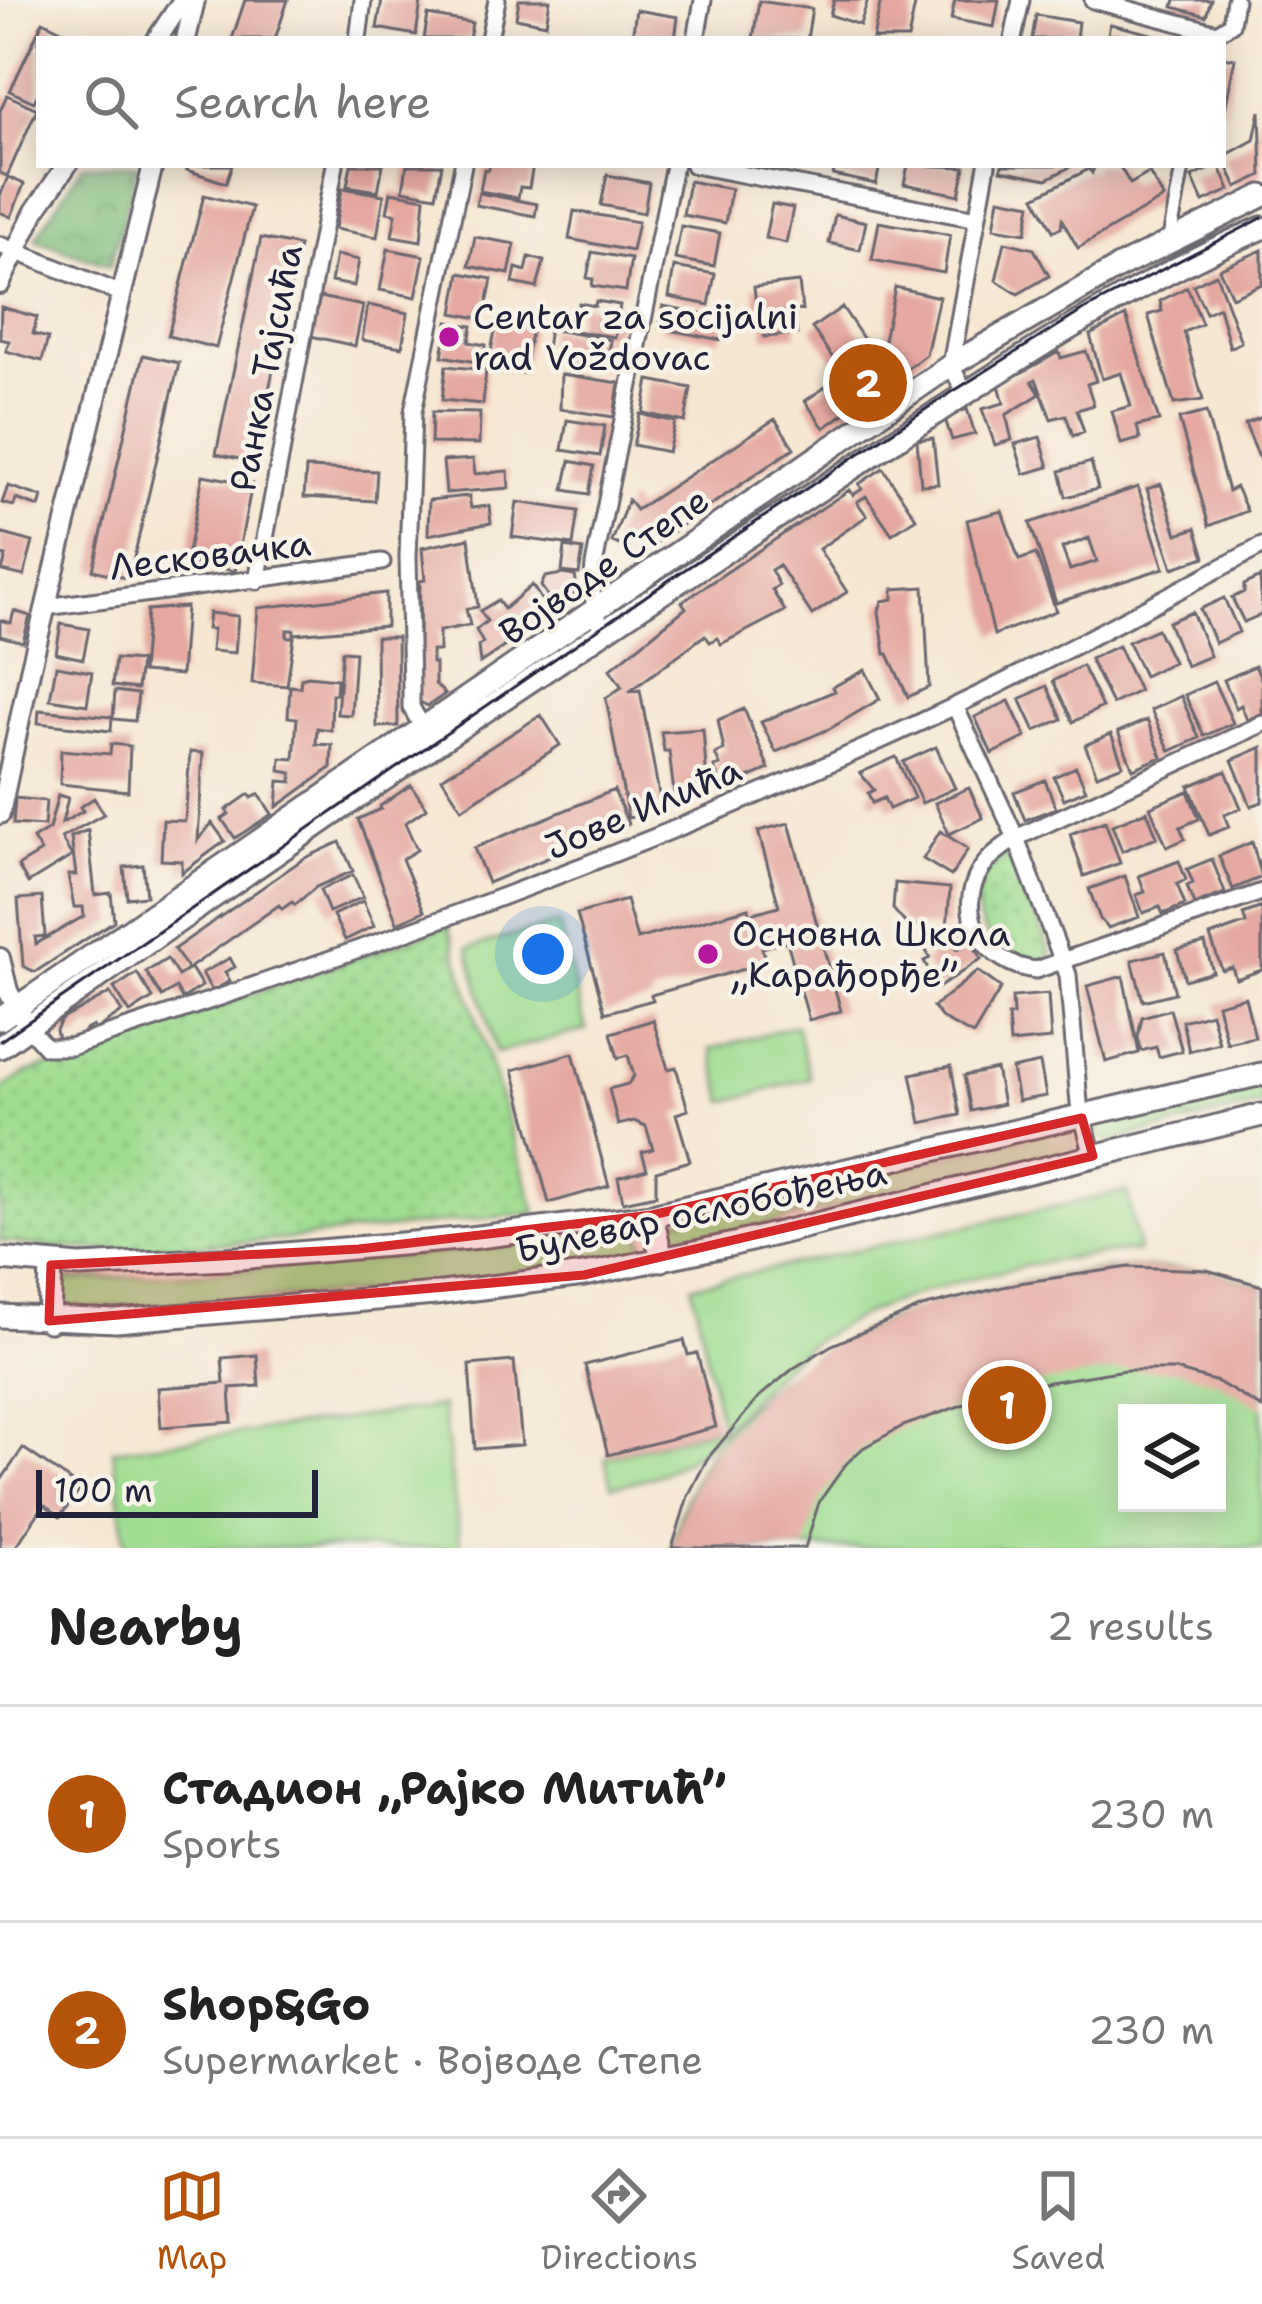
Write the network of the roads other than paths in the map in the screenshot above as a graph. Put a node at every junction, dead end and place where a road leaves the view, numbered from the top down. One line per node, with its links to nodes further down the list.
1 (183, 0): 10 (street)
2 (195, 0): 11 (street)
3 (363, 0): 12 (street)
4 (497, 0): 13 (street)
5 (703, 0): 14 (street)
6 (1021, 0): 15 (street)
7 (1094, 0): 9 (street)
8 (1235, 0): 9 (street)
9 (1210, 34)
10 (159, 36)
11 (187, 36)
12 (358, 36)
13 (490, 36)
14 (697, 36)
15 (1014, 36)
16 (66, 168): 28 (street)
17 (152, 168): 30 (street)
18 (334, 168): 35 (street, Ранка Тајсића)
19 (462, 168): 40 (street)
20 (673, 168): 37 (street)
21 (710, 168): 25 (street)
22 (986, 168): 25 (street)
23 (1182, 168): 27 (street)
24 (1262, 196): 27 (main road, Војводе Степе)
25 (977, 219): 31 (street)
26 (1262, 228): 32 (main road, Војводе Степе)
27 (1169, 242): 31 (main road, Војводе Степе)
28 (7, 248): 29 (street); 30 (street)
29 (0, 284)
30 (122, 294): 36 (street)
31 (951, 365): 32 (street); 37 (main road, Војводе Степе)
32 (965, 393): 37 (main road, Војводе Степе)
33 (1262, 546): 38 (street, Јове Илића)
34 (382, 562): 35 (street, Лесковачка)
35 (257, 581): 36 (street, Лесковачка)
36 (46, 607): 41 (street)
37 (599, 622): 40 (main road, Војводе Степе); 47 (main road, Војводе Степе)
38 (955, 706): 42 (street); 47 (street, Јове Илића)
39 (1262, 724): 42 (street)
40 (424, 730): 46 (main road, Војводе Степе)
41 (0, 814)
42 (1016, 838): 45 (street); 45 (street)
43 (1262, 892): 45 (street)
44 (0, 958): 46 (street)
45 (1064, 963): 51 (street)
46 (8, 1013): 47 (street)
47 (28, 1027): 48 (main road, Војводе Степе)
48 (0, 1047)
49 (1262, 1074): 51 (main road, Булевар ослобођења)
50 (1262, 1115): 52 (main road, Булевар ослобођења)
51 (1082, 1118): 52 (street); 53 (main road, Булевар ослобођења)
52 (1093, 1156): 55 (main road, Булевар ослобођења)
53 (652, 1215): 55 (main road); 56 (main road, Булевар ослобођења)
54 (0, 1259): 56 (main road, Булевар ослобођења)
55 (662, 1260): 58 (main road, Булевар ослобођења)
56 (51, 1265): 58 (main road)
57 (0, 1316): 58 (main road, Булевар ослобођења)
58 (50, 1321)

